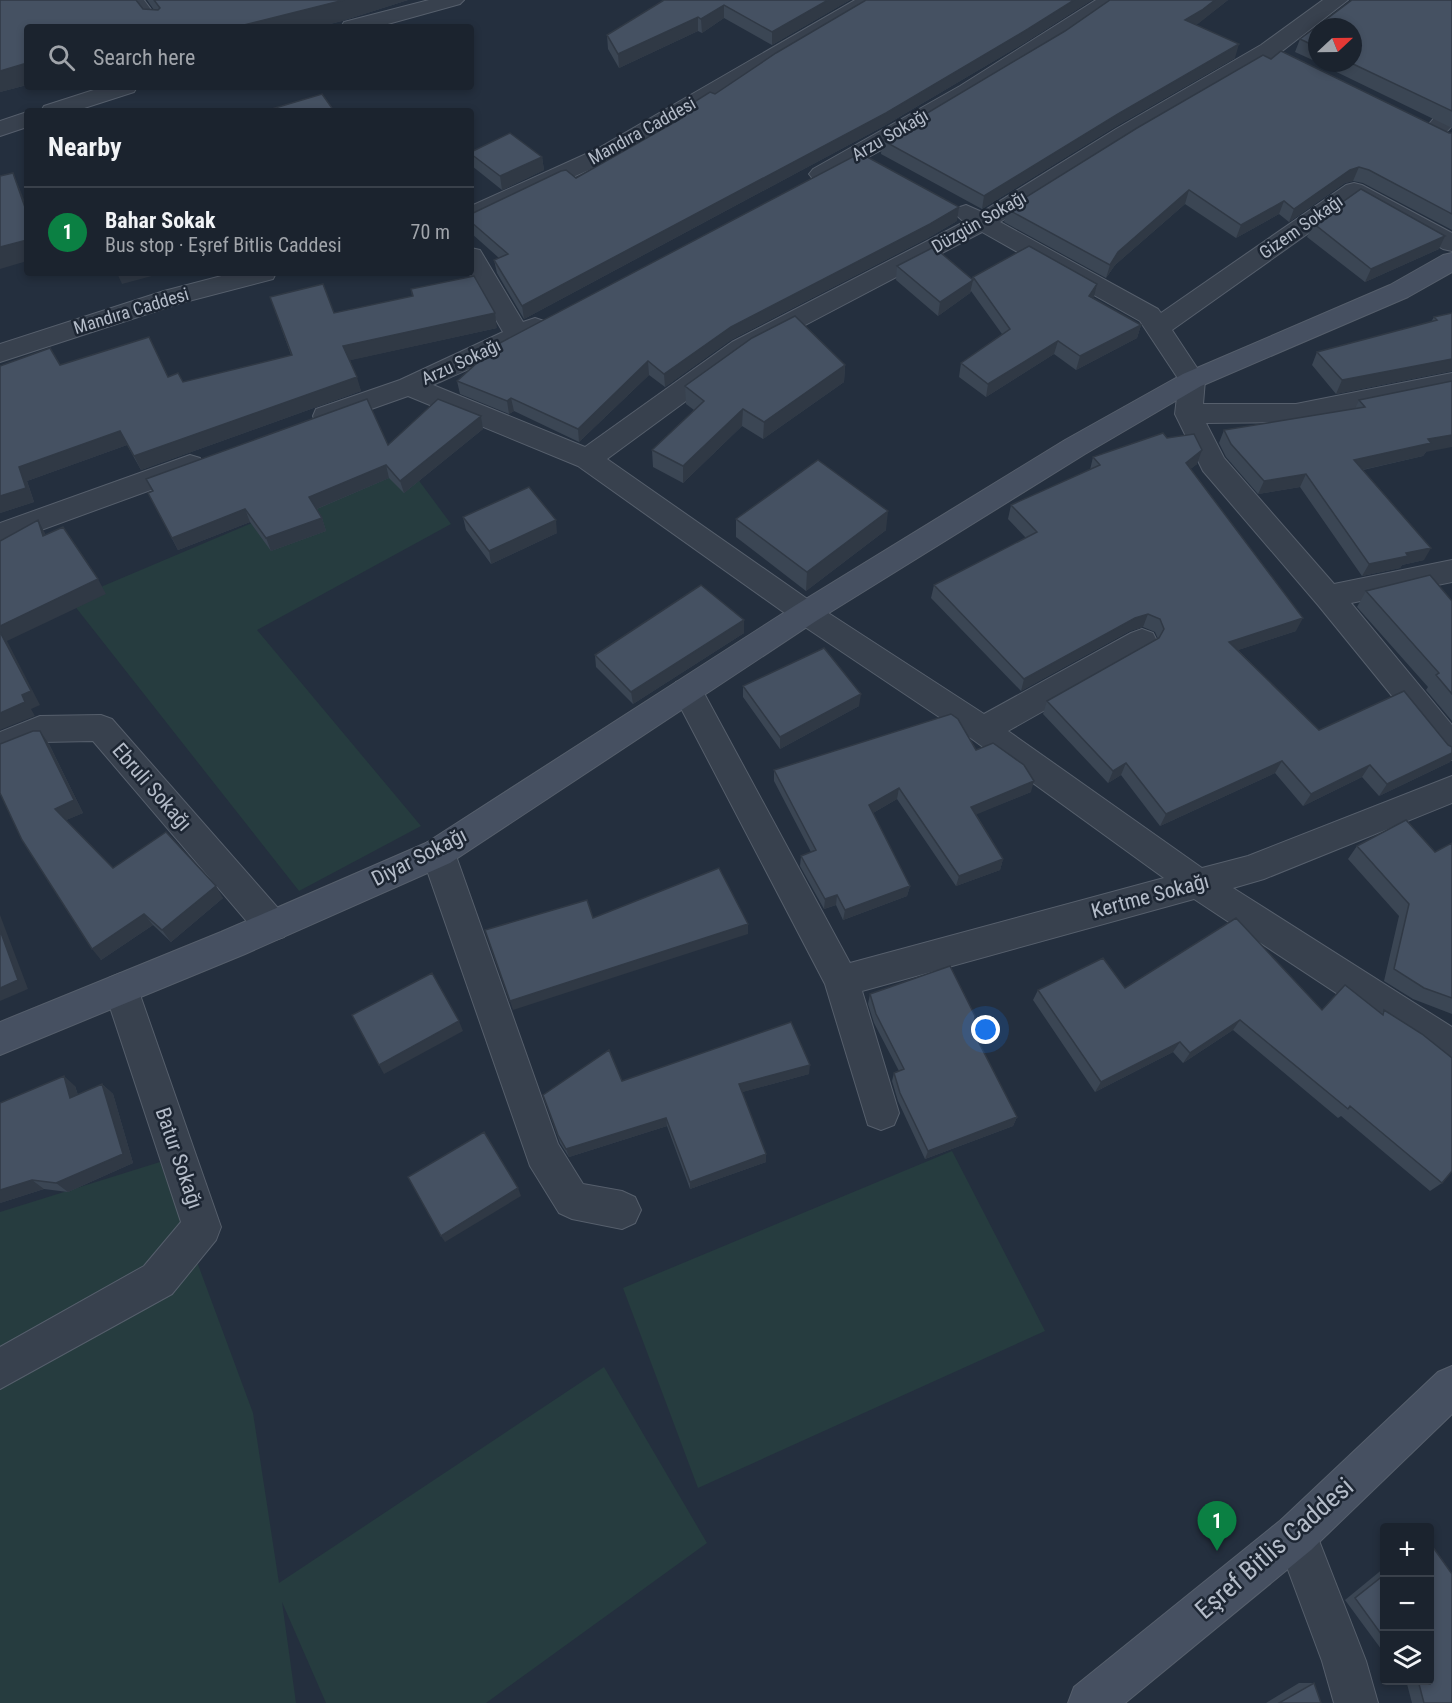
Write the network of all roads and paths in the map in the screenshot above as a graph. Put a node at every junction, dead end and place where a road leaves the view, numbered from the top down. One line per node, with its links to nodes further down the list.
1 (137, 0): 6 (lane)
2 (453, 0): 7 (street)
3 (870, 0): 17 (street, Mandıra Caddesi)
4 (1110, 0): 15 (street, Arzu Sokağı)
5 (1338, 0): 18 (street, Düzgün Sokağı)
6 (156, 24)
7 (363, 24)
8 (117, 90): 9 (street)
9 (61, 108)
10 (1452, 113): 14 (street)
11 (24, 120): 13 (street)
12 (1414, 121): 14 (street)
13 (0, 129)
14 (1443, 135)
15 (797, 186)
16 (941, 199): 18 (street)
17 (474, 214)
18 (983, 222): 24 (street); 33 (street, Düzgün Sokağı)
19 (1452, 243): 24 (street, Gizem Sokağı)
20 (474, 261): 25 (street)
21 (1452, 261): 27 (street, Diyar Sokağı)
22 (253, 276): 26 (street, Mandıra Caddesi)
23 (555, 315): 25 (street, Arzu Sokağı)
24 (1158, 328): 27 (street)
25 (518, 336): 29 (street, Arzu Sokağı)
26 (0, 353)
27 (1192, 380): 30 (street); 37 (street, Diyar Sokağı)
28 (1452, 382): 30 (street)
29 (409, 386): 31 (street, Arzu Sokağı); 33 (street)
30 (1188, 414): 36 (street)
31 (299, 426)
32 (210, 458): 34 (street)
33 (588, 459): 37 (street)
34 (0, 534)
35 (1452, 571): 36 (street)
36 (1328, 597): 42 (street)
37 (806, 613): 39 (street, Diyar Sokağı); 40 (street)
38 (1142, 640): 40 (street)
39 (687, 691): 44 (street, Diyar Sokağı); 47 (street)
40 (983, 730): 45 (street)
41 (0, 746): 46 (street, Ebruli Sokağı)
42 (1452, 747)
43 (1452, 789): 45 (street, Kertme Sokağı)
44 (438, 852): 46 (street, Diyar Sokağı); 52 (street)
45 (1197, 883): 47 (street, Kertme Sokağı); 50 (street)
46 (272, 926): 48 (street, Diyar Sokağı)
47 (841, 981): 51 (street)
48 (122, 989): 49 (street, Diyar Sokağı); 53 (street, Batur Sokağı)
49 (0, 1039)
50 (1452, 1045)
51 (881, 1113)
52 (622, 1210)
53 (0, 1369)
54 (1452, 1386): 55 (street, Eşref Bitlis Caddesi)
55 (1296, 1535): 56 (street, Eşref Bitlis Caddesi); 57 (street)
56 (1090, 1703)
57 (1356, 1703)

